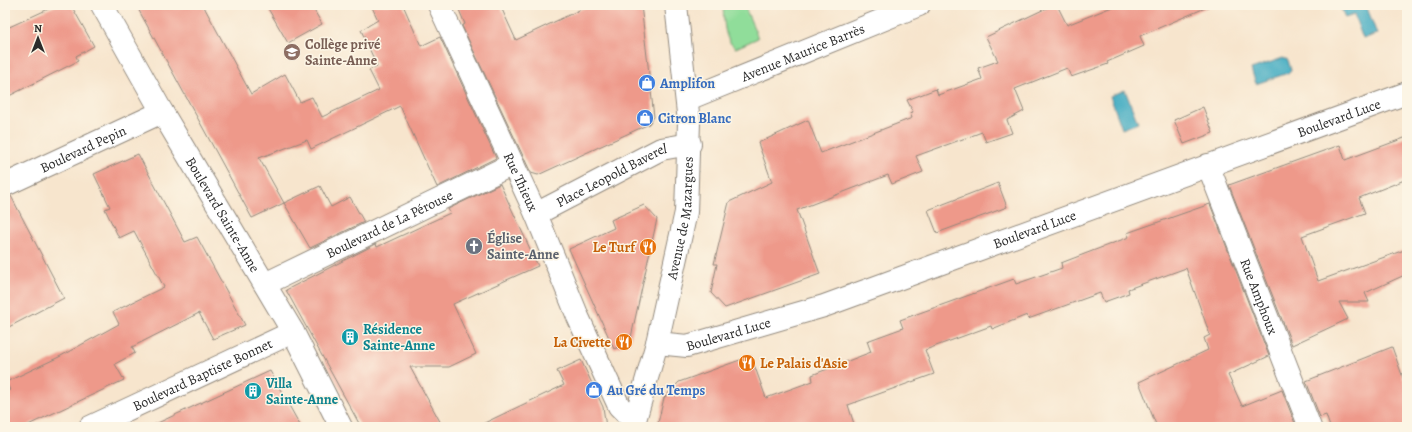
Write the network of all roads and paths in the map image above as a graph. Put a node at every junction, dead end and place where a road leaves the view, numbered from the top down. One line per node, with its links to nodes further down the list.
1 (102, 5): 7 (street, Boulevard Sainte-Anne)
2 (439, 5): 9 (street, Rue Thieux)
3 (676, 5): 6 (street, Avenue de Mazargues)
4 (919, 5): 6 (street, Avenue Maurice Barrès)
5 (1407, 92): 10 (street, Boulevard Luce)
6 (688, 99): 8 (street, Avenue de Mazargues)
7 (162, 112): 11 (street, Boulevard Pepin); 13 (street, Boulevard Sainte-Anne)
8 (690, 144): 12 (street, Place Leopold Baverel); 15 (street, Avenue de Mazargues)
9 (513, 164): 12 (street, Rue Thieux); 13 (street, Boulevard de La Pérouse)
10 (1208, 165): 15 (street, Boulevard Luce); 19 (street, Rue Amphoux)
11 (5, 185)
12 (536, 214): 16 (street, Rue Thieux)
13 (265, 284): 14 (street, Boulevard Sainte-Anne)
14 (293, 332): 17 (street, Boulevard Baptiste Bonnet); 18 (street, Boulevard Sainte-Anne)
15 (657, 343): 16 (street, Avenue de Mazargues)
16 (633, 424)
17 (90, 427)
18 (341, 427)
19 (1310, 427)

